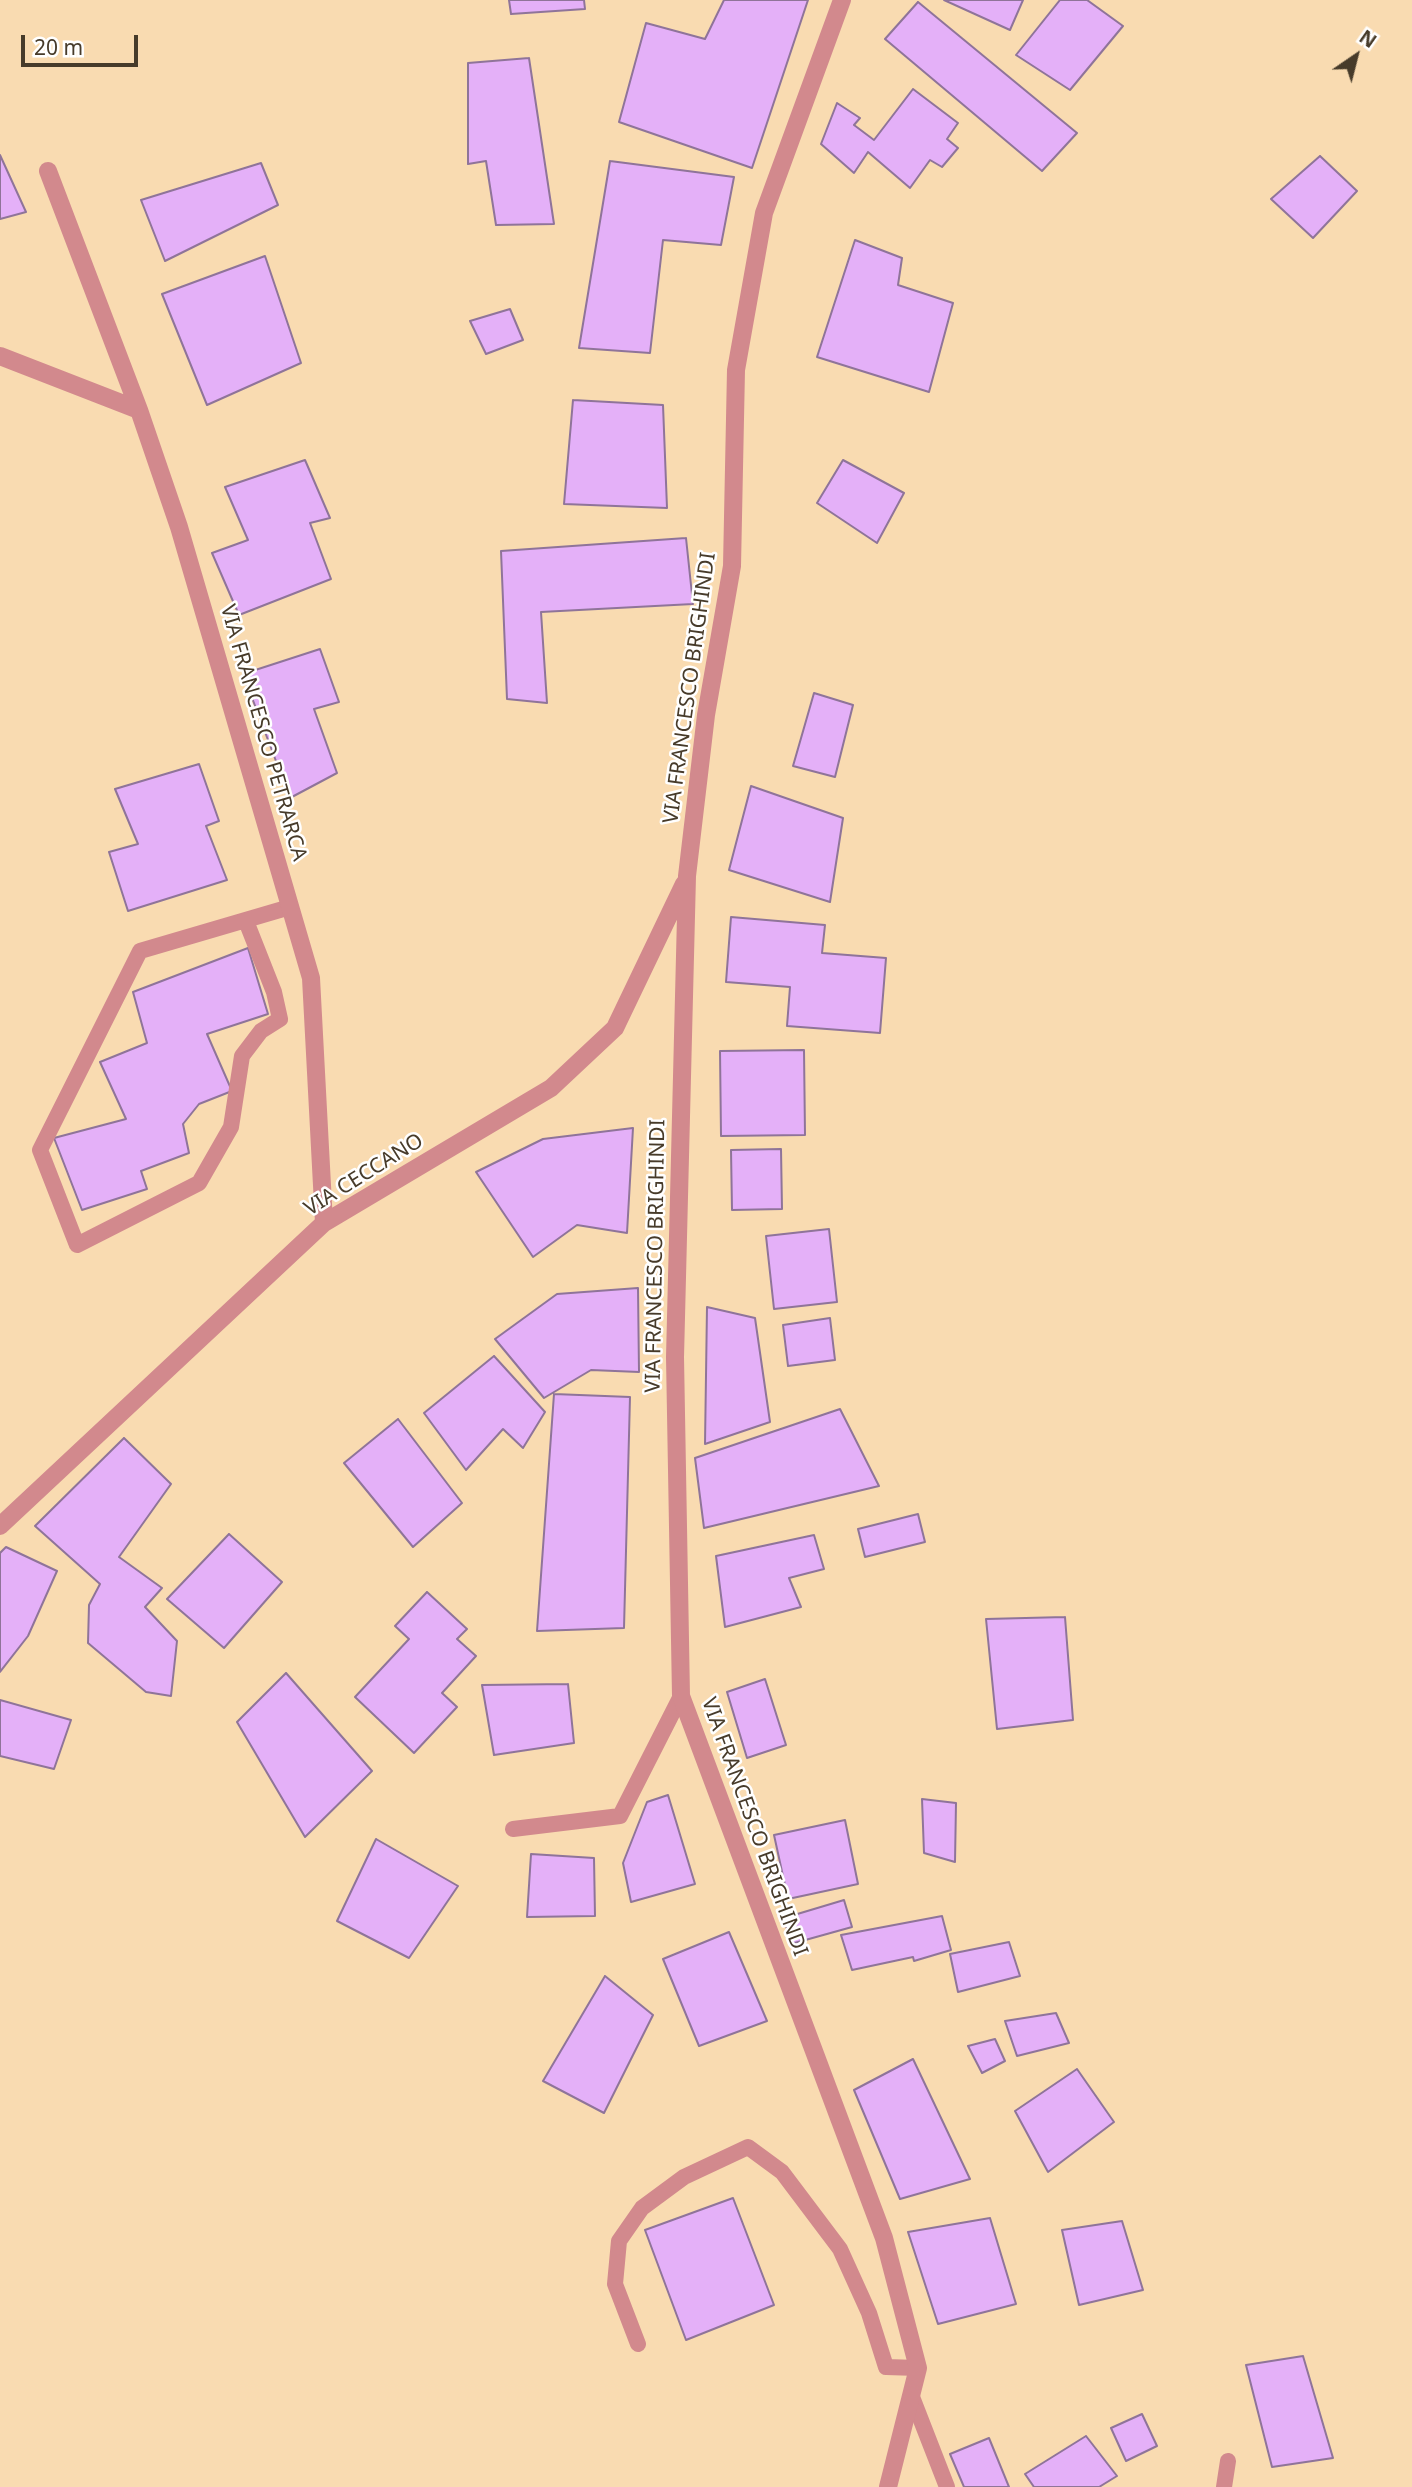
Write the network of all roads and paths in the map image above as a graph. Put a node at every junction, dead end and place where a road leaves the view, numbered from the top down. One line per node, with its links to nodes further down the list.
1 (842, 0): 5 (street, VIA FRANCESCO BRIGHINDI)
2 (48, 171): 4 (street, VIA FRANCESCO PETRARCA)
3 (0, 356): 4 (street)
4 (139, 410): 6 (street, VIA FRANCESCO PETRARCA)
5 (687, 876): 8 (street, VIA CECCANO); 10 (street, VIA FRANCESCO BRIGHINDI)
6 (290, 907): 7 (lane); 8 (street, VIA FRANCESCO PETRARCA)
7 (246, 921): 7 (lane)
8 (324, 1223): 9 (street, VIA CECCANO)
9 (0, 1526)
10 (681, 1696): 11 (lane); 13 (street, VIA FRANCESCO BRIGHINDI)
11 (513, 1829)
12 (638, 2344): 13 (lane)
13 (918, 2368): 14 (street, VIA FRANCESCO BRIGHINDI)
14 (912, 2396): 16 (street, VIA FRANCESCO BRIGHINDI); 17 (lane)
15 (1228, 2461): 18 (lane)
16 (888, 2487)
17 (947, 2487)
18 (1224, 2487)

